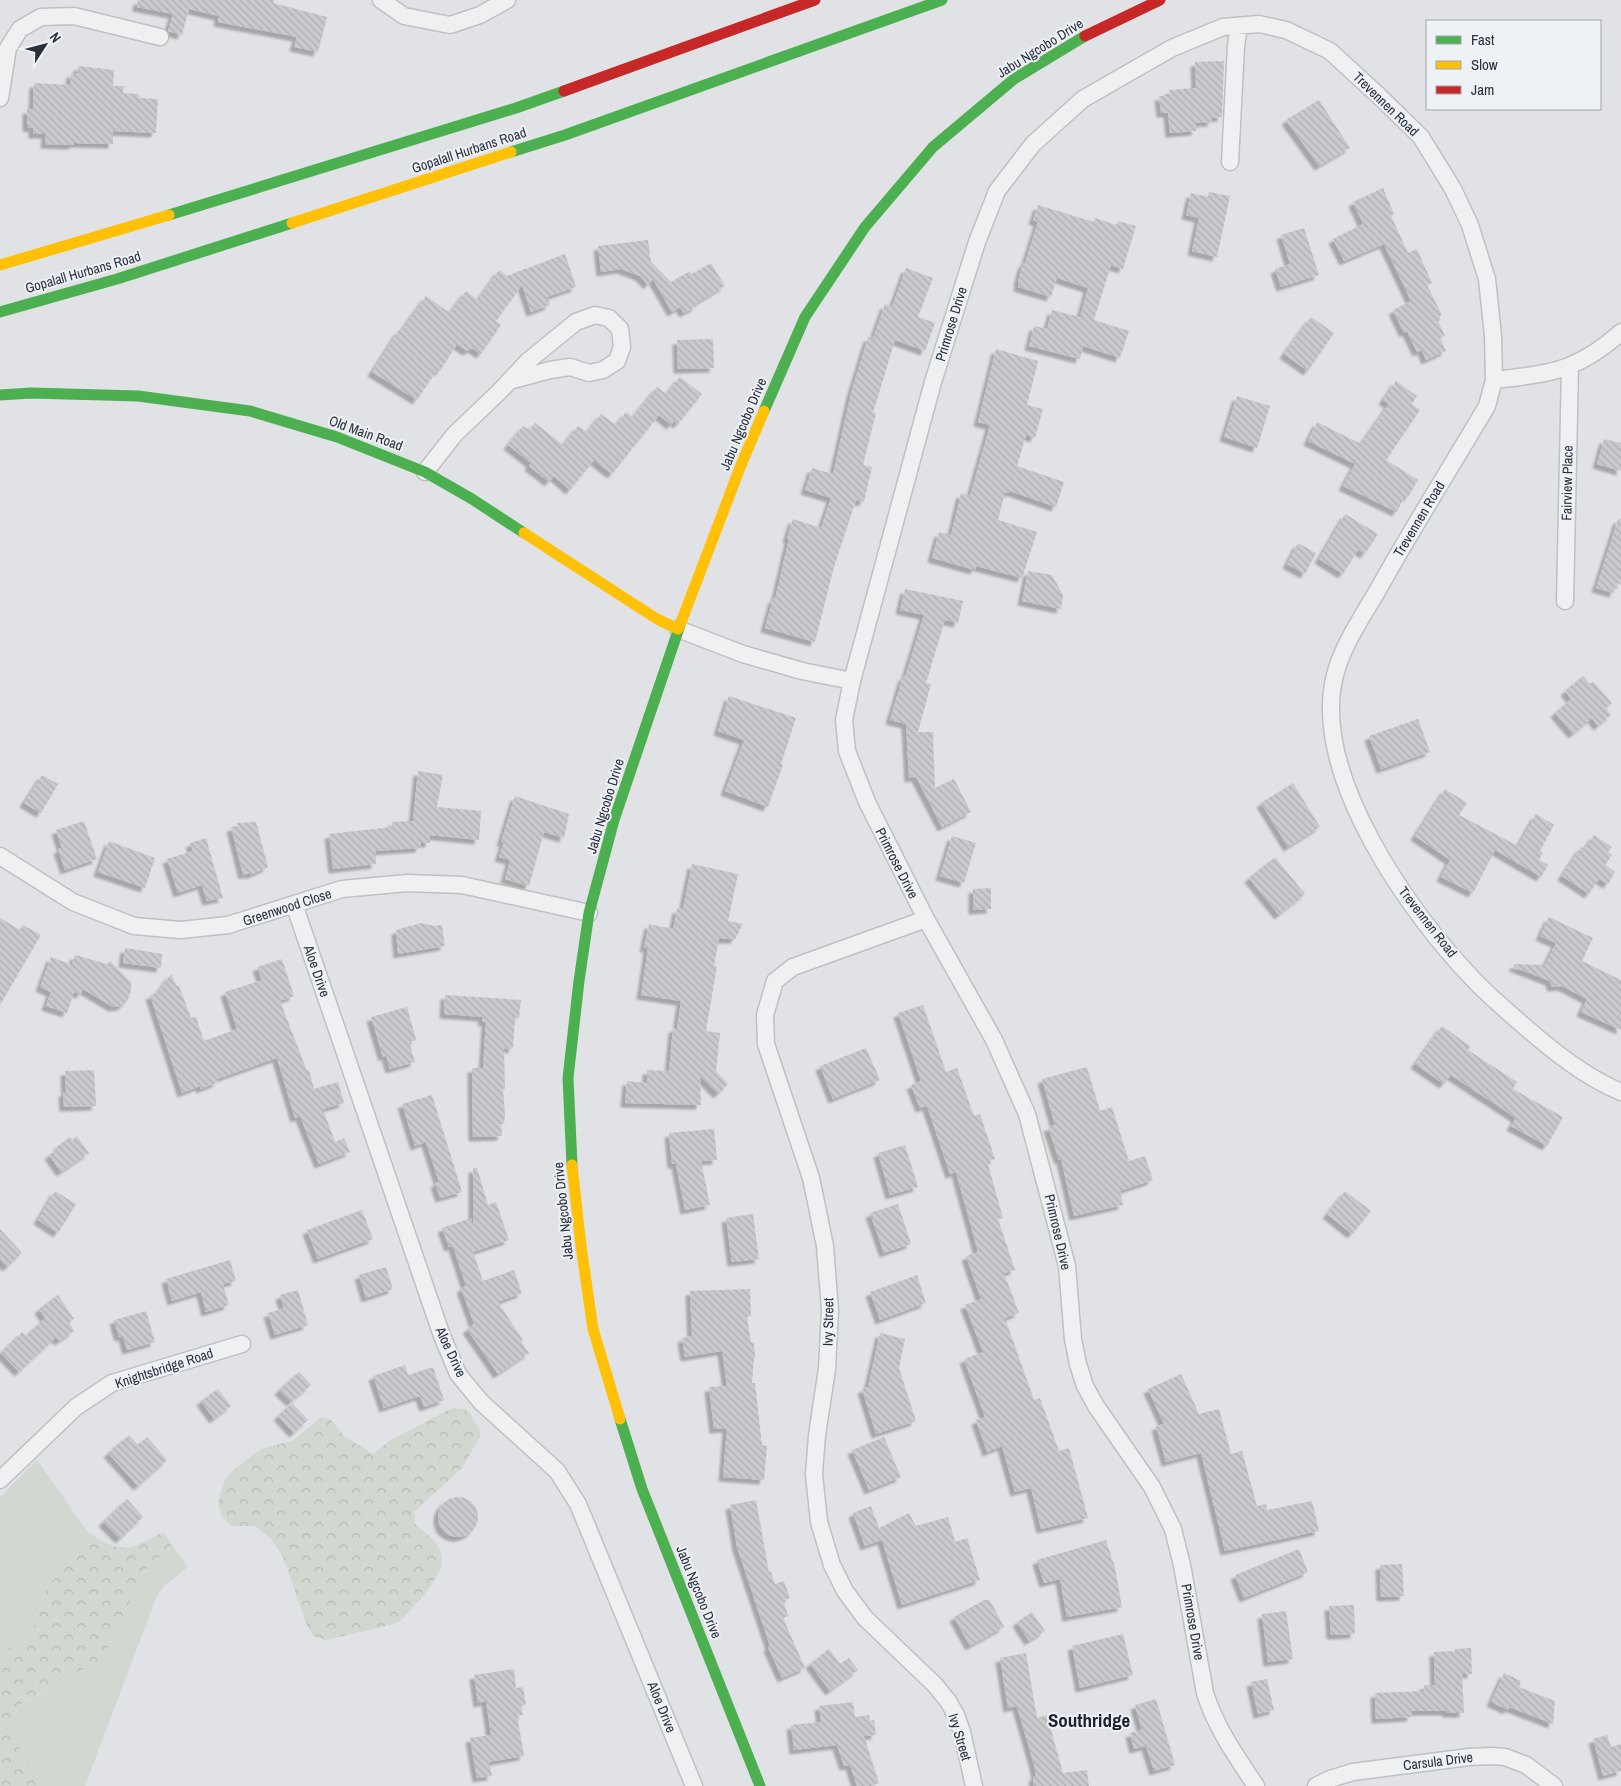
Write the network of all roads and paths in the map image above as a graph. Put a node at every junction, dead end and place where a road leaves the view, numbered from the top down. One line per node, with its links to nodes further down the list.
1 (381, 0): 2 (street)
2 (507, 0)
3 (815, 0): 11 (main road, Gopalall Hurbans Road)
4 (942, 0): 12 (main road, Gopalall Hurbans Road)
5 (1160, 0): 20 (main road, Jabu Ngcobo Drive)
6 (1239, 26): 8 (street, Trevennen Road); 10 (street); 15 (street, Trevennen Road)
7 (160, 37): 9 (street)
8 (1172, 48): 21 (street, Primrose Drive)
9 (0, 98)
10 (1230, 162)
11 (0, 265)
12 (0, 312)
13 (1621, 332): 14 (street)
14 (1570, 366): 15 (street); 19 (street, Fairview Place)
15 (1494, 380): 26 (street, Trevennen Road)
16 (509, 381): 16 (street); 18 (street)
17 (0, 396): 18 (main road, Old Main Road)
18 (425, 472): 20 (main road, Old Main Road)
19 (1565, 601)
20 (678, 629): 21 (street); 24 (main road, Jabu Ngcobo Drive)
21 (852, 681): 25 (street, Primrose Drive)
22 (0, 856): 23 (street, Greenwood Close)
23 (294, 904): 24 (street, Greenwood Close); 29 (street, Aloe Drive)
24 (589, 913): 30 (main road, Jabu Ngcobo Drive)
25 (926, 919): 31 (street, Ivy Street); 32 (street, Primrose Drive)
26 (1621, 1092)
27 (242, 1344): 28 (street, Knightsbridge Road)
28 (0, 1480)
29 (694, 1786)
30 (760, 1786)
31 (974, 1786)
32 (1256, 1786)
33 (1316, 1786): 34 (street, Carsula Drive)
34 (1554, 1786)

